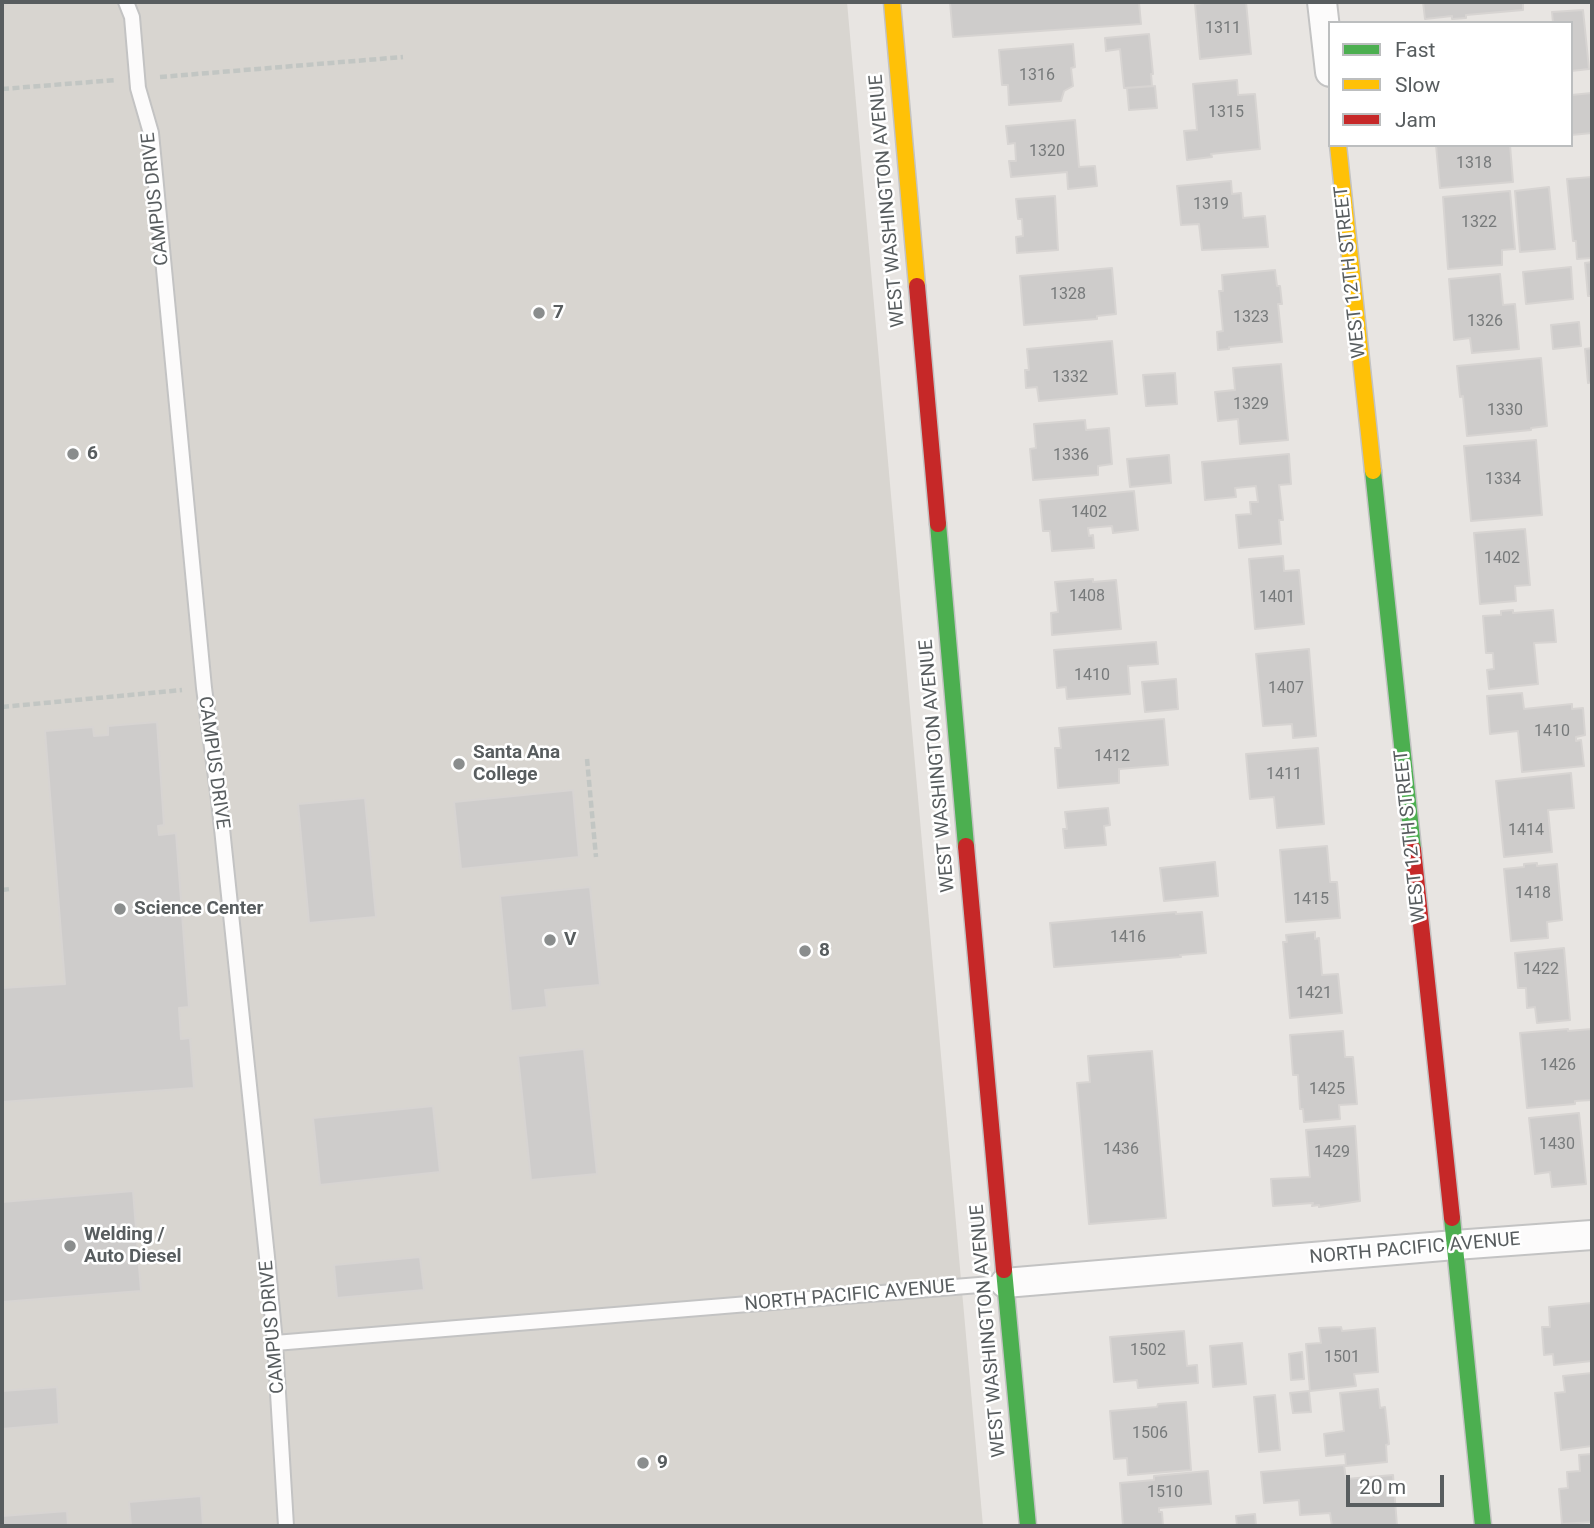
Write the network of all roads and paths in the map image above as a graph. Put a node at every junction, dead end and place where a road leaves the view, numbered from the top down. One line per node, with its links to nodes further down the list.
1 (126, 2): 5 (lane, CAMPUS DRIVE)
2 (134, 2): 5 (lane)
3 (892, 2): 19 (street, WEST WASHINGTON AVENUE)
4 (1322, 2): 6 (street)
5 (132, 17): 8 (lane, CAMPUS DRIVE)
6 (1328, 54)
7 (403, 57): 8 (path)
8 (138, 79): 9 (path); 11 (lane, CAMPUS DRIVE)
9 (2, 89)
10 (1338, 147): 18 (street, WEST 12TH STREET)
11 (204, 688): 12 (path); 20 (lane, CAMPUS DRIVE)
12 (2, 707)
13 (587, 759): 14 (path)
14 (596, 857)
15 (10, 889): 16 (path)
16 (2, 890)
17 (1592, 1235): 18 (street, NORTH PACIFIC AVENUE)
18 (1455, 1245): 19 (street, NORTH PACIFIC AVENUE); 23 (street, WEST 12TH STREET)
19 (1005, 1283): 20 (lane, NORTH PACIFIC AVENUE); 22 (street, WEST WASHINGTON AVENUE)
20 (275, 1343): 21 (lane, CAMPUS DRIVE)
21 (286, 1526)
22 (1028, 1526)
23 (1483, 1526)

